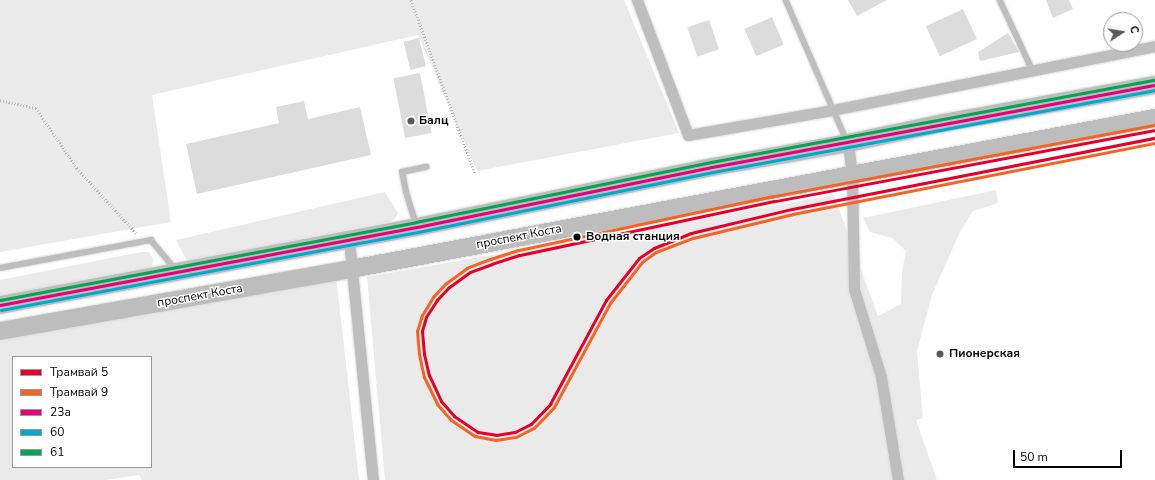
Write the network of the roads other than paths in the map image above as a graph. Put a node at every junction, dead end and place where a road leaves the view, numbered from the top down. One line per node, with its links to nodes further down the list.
1 (637, 0): 7 (street)
2 (786, 0): 7 (lane)
3 (1000, 0): 5 (lane)
4 (1155, 46): 5 (street)
5 (1032, 69): 7 (street)
6 (1155, 85): 9 (main road)
7 (832, 110): 9 (lane)
8 (1155, 118): 11 (main road, проспект Коста)
9 (848, 143): 11 (street); 12 (main road)
10 (426, 167): 12 (lane)
11 (852, 175): 15 (main road, проспект Коста); 20 (street)
12 (417, 227): 13 (main road)
13 (349, 240): 15 (street); 16 (main road)
14 (0, 268): 16 (lane)
15 (351, 269): 18 (main road, проспект Коста); 19 (street)
16 (178, 273): 17 (main road)
17 (0, 305)
18 (0, 331)
19 (373, 480)
20 (898, 480)

